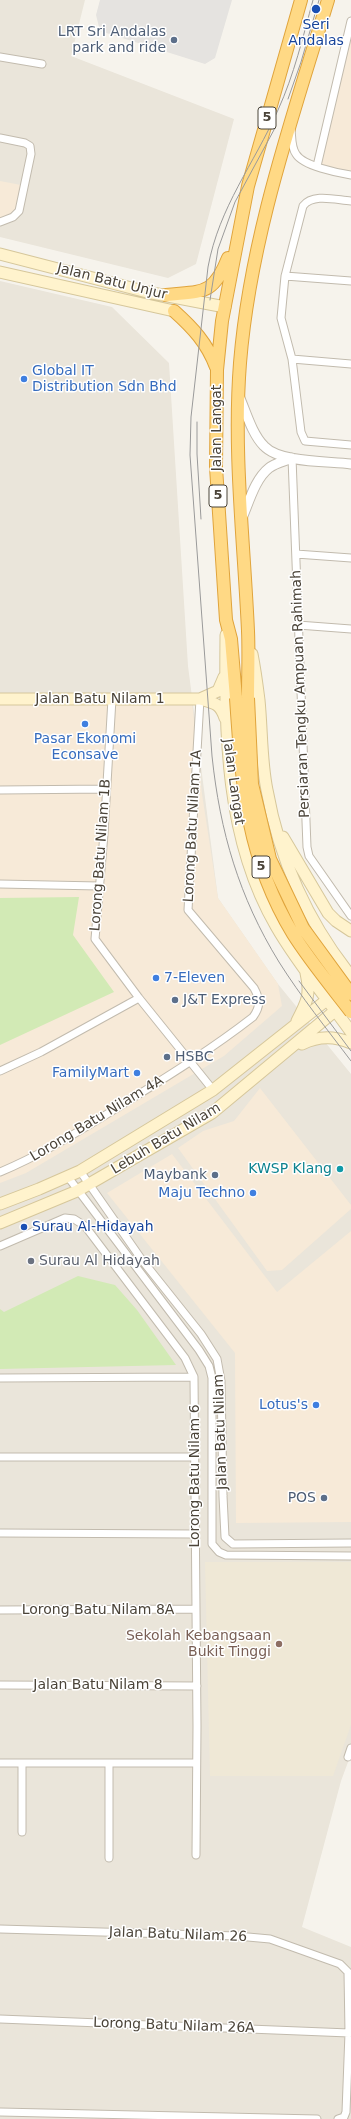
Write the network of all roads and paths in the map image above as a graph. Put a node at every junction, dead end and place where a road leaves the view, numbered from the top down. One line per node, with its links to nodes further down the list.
1 (301, 0): 12 (highway, 5)
2 (328, 0): 6 (highway, 5)
3 (351, 21): 8 (street)
4 (0, 57): 5 (street)
5 (42, 64)
6 (291, 123): 8 (street); 20 (highway, 5)
7 (0, 138): 11 (street)
8 (317, 166): 9 (street)
9 (351, 175)
10 (351, 201): 15 (street)
11 (1, 223)
12 (237, 236): 17 (highway); 18 (highway, 5)
13 (0, 254): 17 (main road, Jalan Batu Unjur)
14 (0, 272): 19 (main road, Jalan Batu Unjur)
15 (285, 276): 16 (street); 21 (street)
16 (351, 281)
17 (166, 295): 18 (main road, Jalan Batu Unjur)
18 (225, 307): 20 (highway); 23 (highway, Jalan Langat / 5)
19 (174, 311): 23 (highway)
20 (246, 311): 24 (highway, 5)
21 (292, 359): 22 (street); 25 (street)
22 (351, 364)
23 (217, 370): 31 (highway, Jalan Langat / 5)
24 (239, 395): 26 (street); 28 (highway, 5)
25 (351, 445)
26 (292, 458): 27 (street); 28 (street); 29 (street, Persiaran Tengku Ampuan Rahimah)
27 (351, 464)
28 (242, 518): 34 (highway, Jalan Langat / 5)
29 (296, 554): 30 (street); 32 (street, Persiaran Tengku Ampuan Rahimah)
30 (351, 558)
31 (226, 620): 35 (main road, Jalan Langat / 5); 36 (highway, Jalan Langat / 5)
32 (298, 624): 33 (street); 46 (street, Persiaran Tengku Ampuan Rahimah)
33 (351, 629)
34 (248, 632): 36 (highway, Jalan Langat / 5); 43 (main road, Jalan Langat / 5)
35 (226, 671): 39 (main road); 40 (main road, Jalan Langat / 5)
36 (242, 698): 52 (highway, Jalan Langat / 5, bridge); 56 (highway, Jalan Langat / 5, bridge)
37 (0, 699): 38 (main road, Jalan Batu Nilam 1)
38 (112, 699): 39 (main road, Jalan Batu Nilam 1); 42 (street, Lorong Batu Nilam 1B)
39 (200, 699): 40 (main road); 61 (street, Lorong Batu Nilam 1A)
40 (227, 724): 49 (main road, Jalan Langat / 5)
41 (0, 790): 42 (street)
42 (106, 790): 45 (street, Lorong Batu Nilam 1B)
43 (274, 821): 47 (main road, Jalan Langat / 5); 48 (main road)
44 (0, 884): 45 (street)
45 (99, 886): 53 (street, Lorong Batu Nilam 1B)
46 (351, 916)
47 (313, 922): 49 (main road); 51 (main road, Jalan Langat / 5)
48 (351, 931)
49 (286, 941): 50 (main road, Jalan Langat / 5)
50 (306, 970): 54 (main road, Jalan Langat / 5); 57 (main road)
51 (351, 977): 54 (main road, Lebuh Batu Nilam)
52 (351, 996): 55 (main road, Lebuh Batu Nilam)
53 (139, 998): 61 (street, Lorong Batu Nilam 1B); 62 (street)
54 (328, 999): 55 (main road, Jalan Langat / 5); 57 (main road, Lebuh Batu Nilam)
55 (336, 1010): 58 (main road, Jalan Langat / 5); 60 (main road, Lebuh Batu Nilam)
56 (351, 1012)
57 (295, 1025): 63 (main road, Lebuh Batu Nilam)
58 (351, 1032)
59 (351, 1043): 60 (main road)
60 (287, 1052): 67 (main road, Lebuh Batu Nilam)
61 (192, 1062): 63 (street, Lorong Batu Nilam 1B); 65 (street, Lorong Batu Nilam 4A)
62 (0, 1071)
63 (212, 1090): 64 (main road, Lebuh Batu Nilam)
64 (80, 1171): 66 (main road, Lebuh Batu Nilam); 67 (street, Jalan Batu Nilam)
65 (0, 1172)
66 (68, 1177): 68 (street, Jalan Batu Nilam); 69 (main road, Lebuh Batu Nilam)
67 (90, 1184): 68 (main road, Lebuh Batu Nilam); 80 (street, Jalan Batu Nilam)
68 (77, 1192): 70 (main road, Lebuh Batu Nilam); 72 (street, Jalan Batu Nilam)
69 (0, 1204)
70 (0, 1223)
71 (0, 1246): 73 (street, Lorong Batu Nilam 6)
72 (154, 1293): 73 (street); 82 (street, Jalan Batu Nilam)
73 (150, 1310): 74 (street, Lorong Batu Nilam 6)
74 (194, 1377): 75 (street); 77 (street, Lorong Batu Nilam 6)
75 (0, 1378)
76 (0, 1457): 77 (street)
77 (195, 1457): 79 (street, Lorong Batu Nilam 6)
78 (0, 1533): 79 (street)
79 (195, 1534): 84 (street, Lorong Batu Nilam 6)
80 (228, 1542): 81 (street); 82 (street)
81 (351, 1543)
82 (219, 1552): 83 (street)
83 (351, 1556)
84 (196, 1609): 85 (street, Lorong Batu Nilam 8A); 87 (street, Lorong Batu Nilam 6)
85 (0, 1610)
86 (0, 1685): 87 (street, Jalan Batu Nilam 8)
87 (197, 1686): 93 (street, Lorong Batu Nilam 6)
88 (351, 1748): 89 (street)
89 (348, 1757)
90 (0, 1763): 91 (street)
91 (22, 1763): 92 (street); 94 (street)
92 (109, 1763): 93 (street); 96 (street)
93 (196, 1763): 95 (street, Lorong Batu Nilam 6)
94 (22, 1832)
95 (196, 1855)
96 (109, 1858)
97 (0, 1929): 99 (street, Jalan Batu Nilam 26)
98 (0, 2019): 99 (street, Lorong Batu Nilam 26A)
99 (349, 2033): 101 (street)
100 (0, 2112): 102 (street)
101 (341, 2118)
102 (317, 2119)

